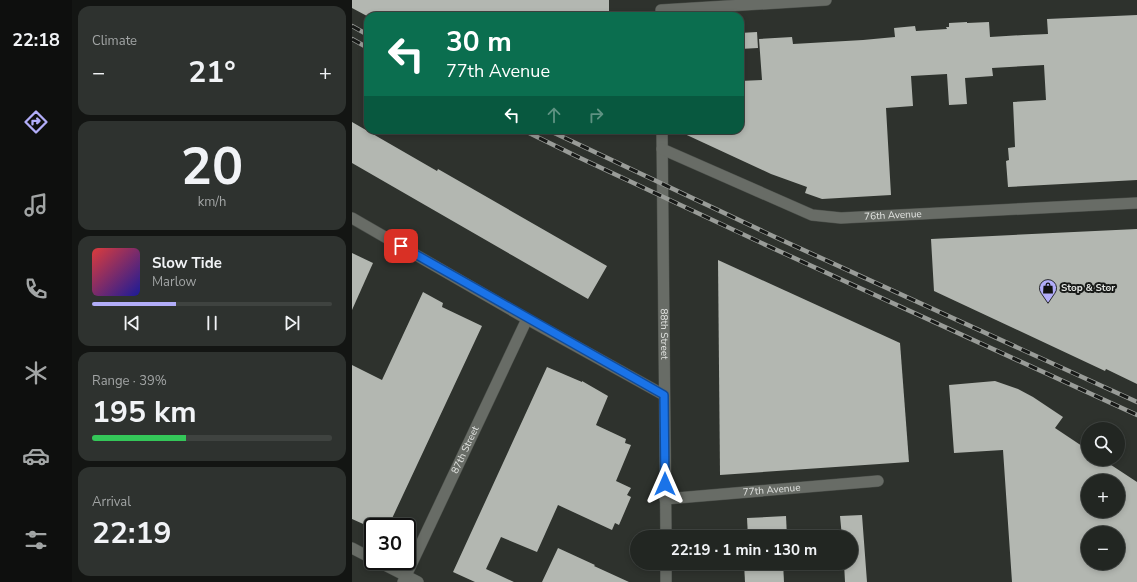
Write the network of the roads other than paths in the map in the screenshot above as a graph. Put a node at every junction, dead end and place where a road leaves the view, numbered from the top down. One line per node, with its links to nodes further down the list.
1 (826, 0): 2 (street)
2 (661, 9)
3 (662, 134): 4 (street, 88th Street)
4 (662, 149): 5 (street, 76th Avenue); 8 (street, 88th Street)
5 (1137, 203)
6 (352, 218): 7 (street)
7 (528, 318): 8 (street); 16 (street, 87th Street)
8 (664, 395): 10 (street, 88th Street)
9 (878, 481): 10 (street, 77th Avenue)
10 (665, 499): 11 (street, 88th Street)
11 (666, 530)
12 (352, 548): 13 (street)
13 (364, 554)
14 (390, 570): 16 (street)
15 (666, 570): 18 (street)
16 (404, 579): 17 (street)
17 (418, 582)
18 (666, 582)

